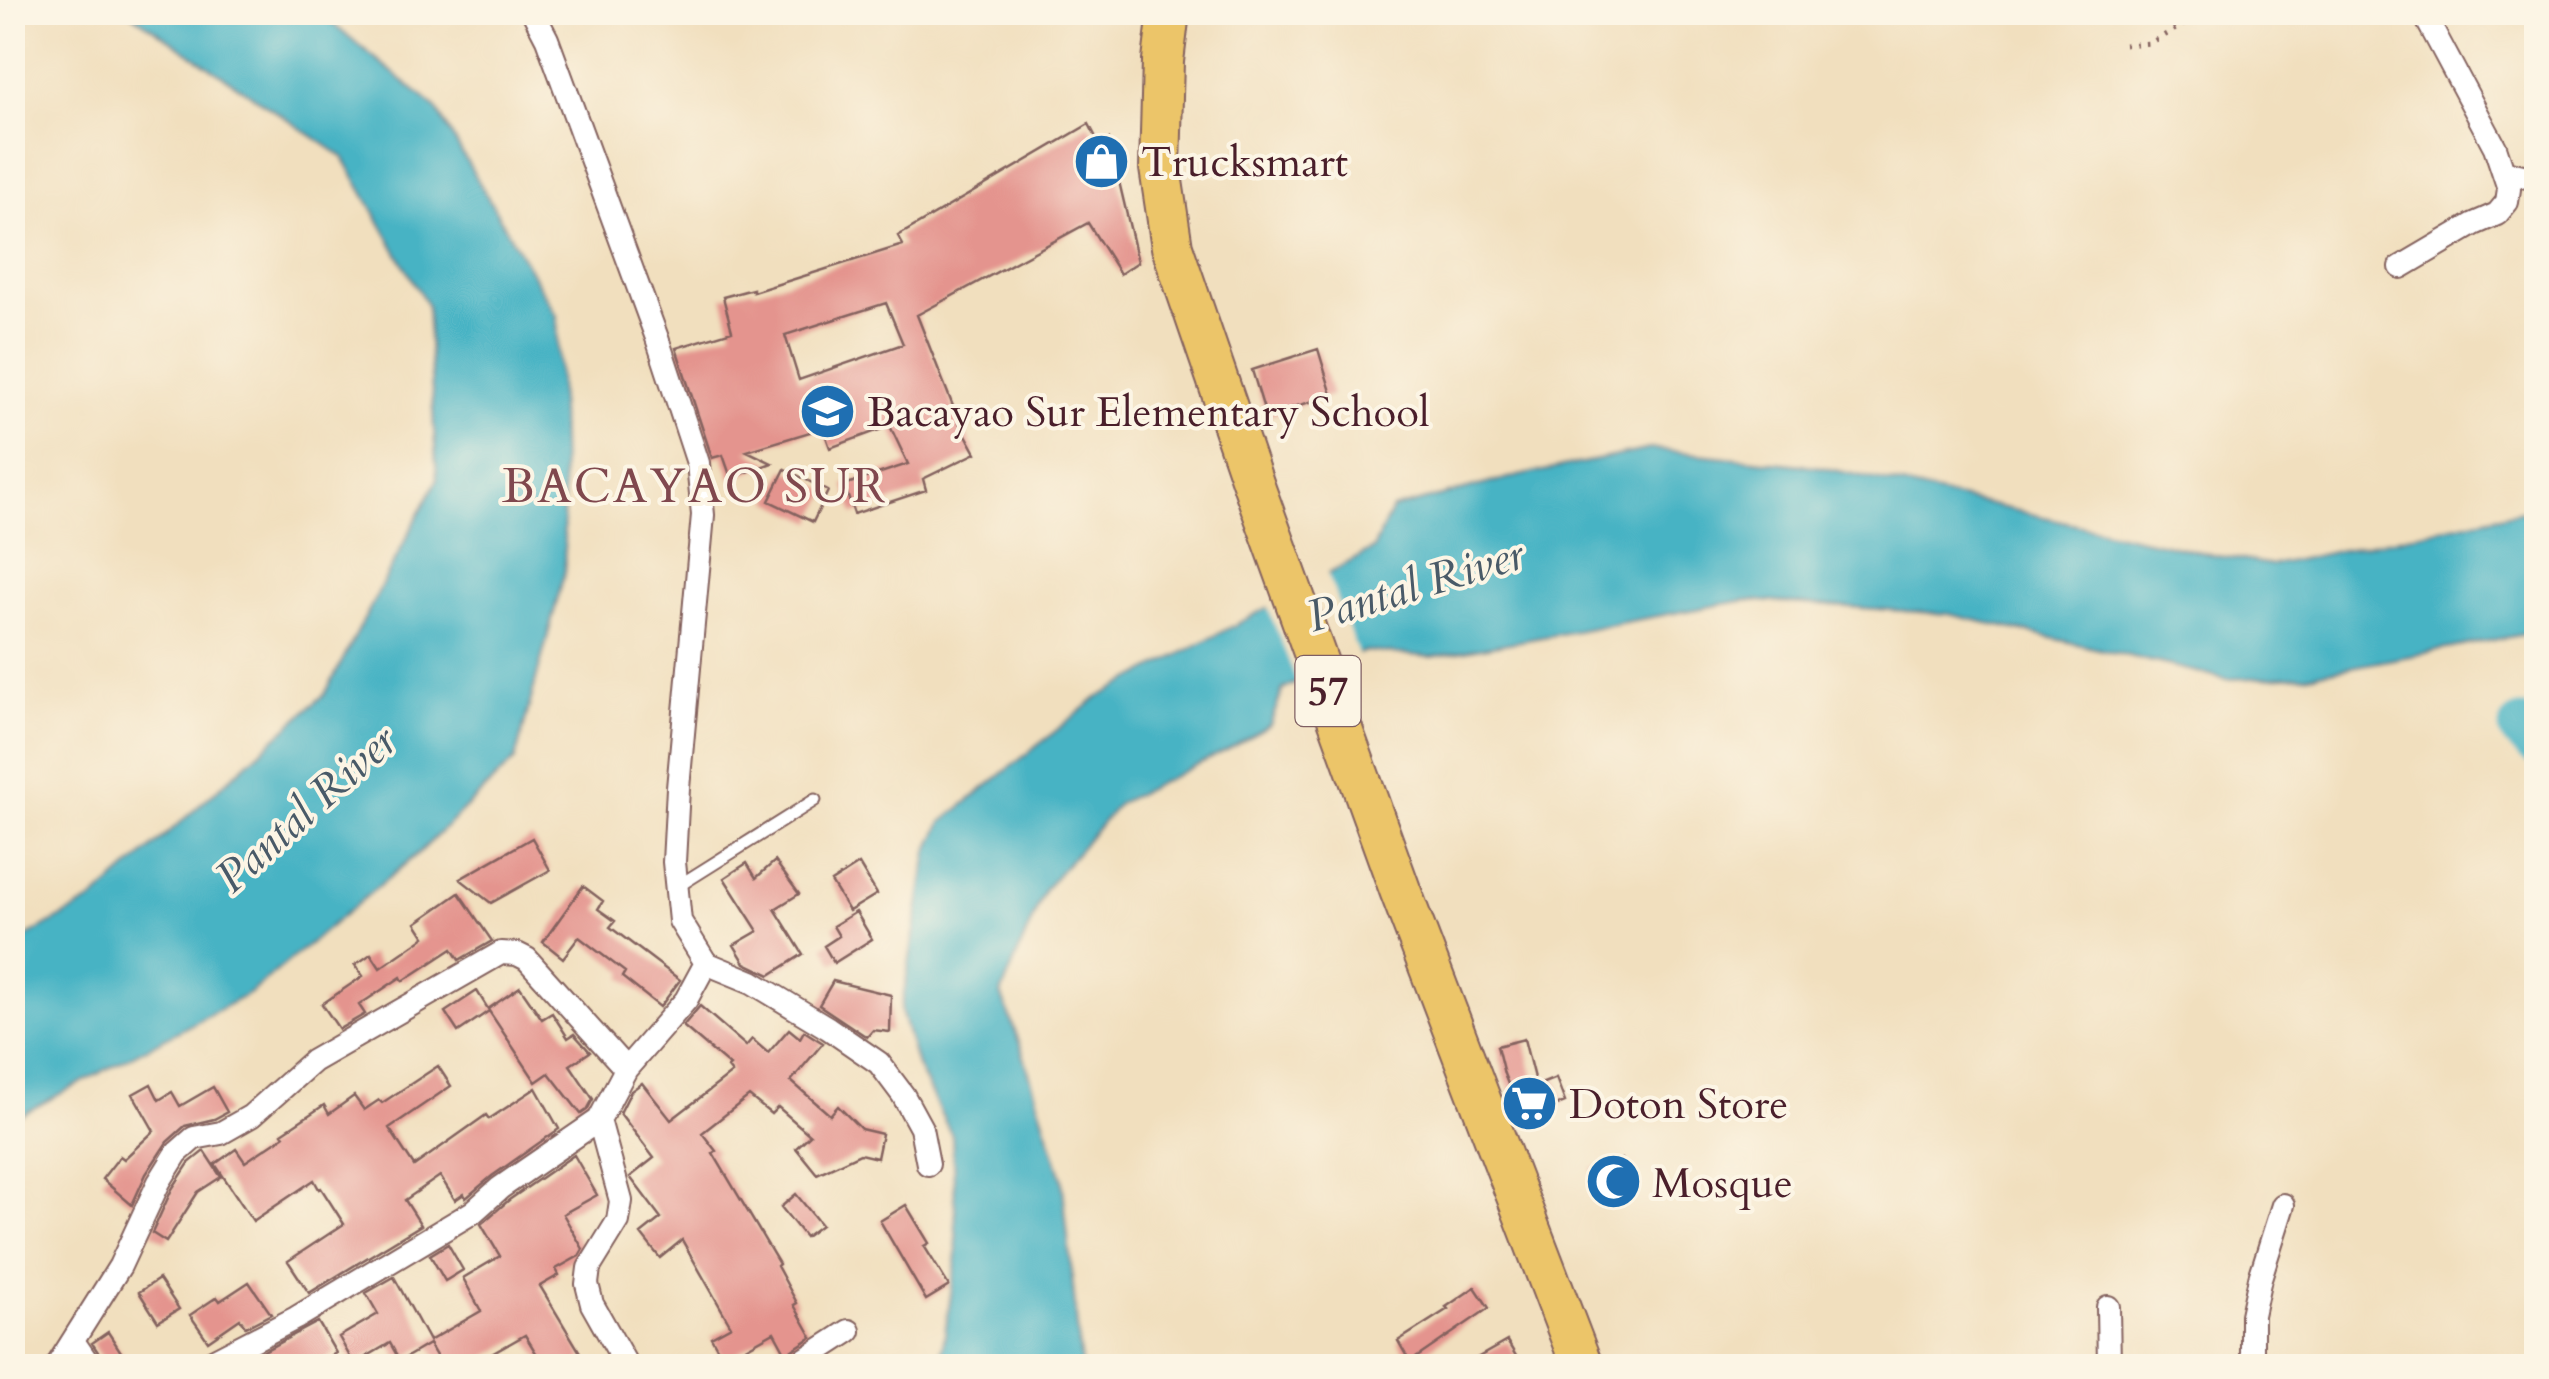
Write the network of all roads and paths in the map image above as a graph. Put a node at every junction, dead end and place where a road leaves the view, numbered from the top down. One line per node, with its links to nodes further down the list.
1 (533, 12): 10 (street)
2 (1169, 12): 24 (highway, 57)
3 (2206, 12): 5 (path)
4 (2423, 12): 6 (street)
5 (2124, 45)
6 (2505, 172): 7 (street); 8 (street)
7 (2536, 179)
8 (2401, 267)
9 (816, 800): 10 (lane)
10 (675, 888): 11 (street)
11 (706, 963): 12 (street); 14 (street)
12 (626, 1069): 13 (street); 18 (street)
13 (599, 1120): 21 (street); 22 (street)
14 (928, 1164)
15 (2283, 1205): 26 (street)
16 (2108, 1307): 25 (street)
17 (848, 1332): 23 (street)
18 (73, 1341): 19 (street); 20 (street)
19 (57, 1366)
20 (90, 1366)
21 (203, 1366)
22 (628, 1366)
23 (794, 1366)
24 (1582, 1366)
25 (2110, 1366)
26 (2252, 1366)

